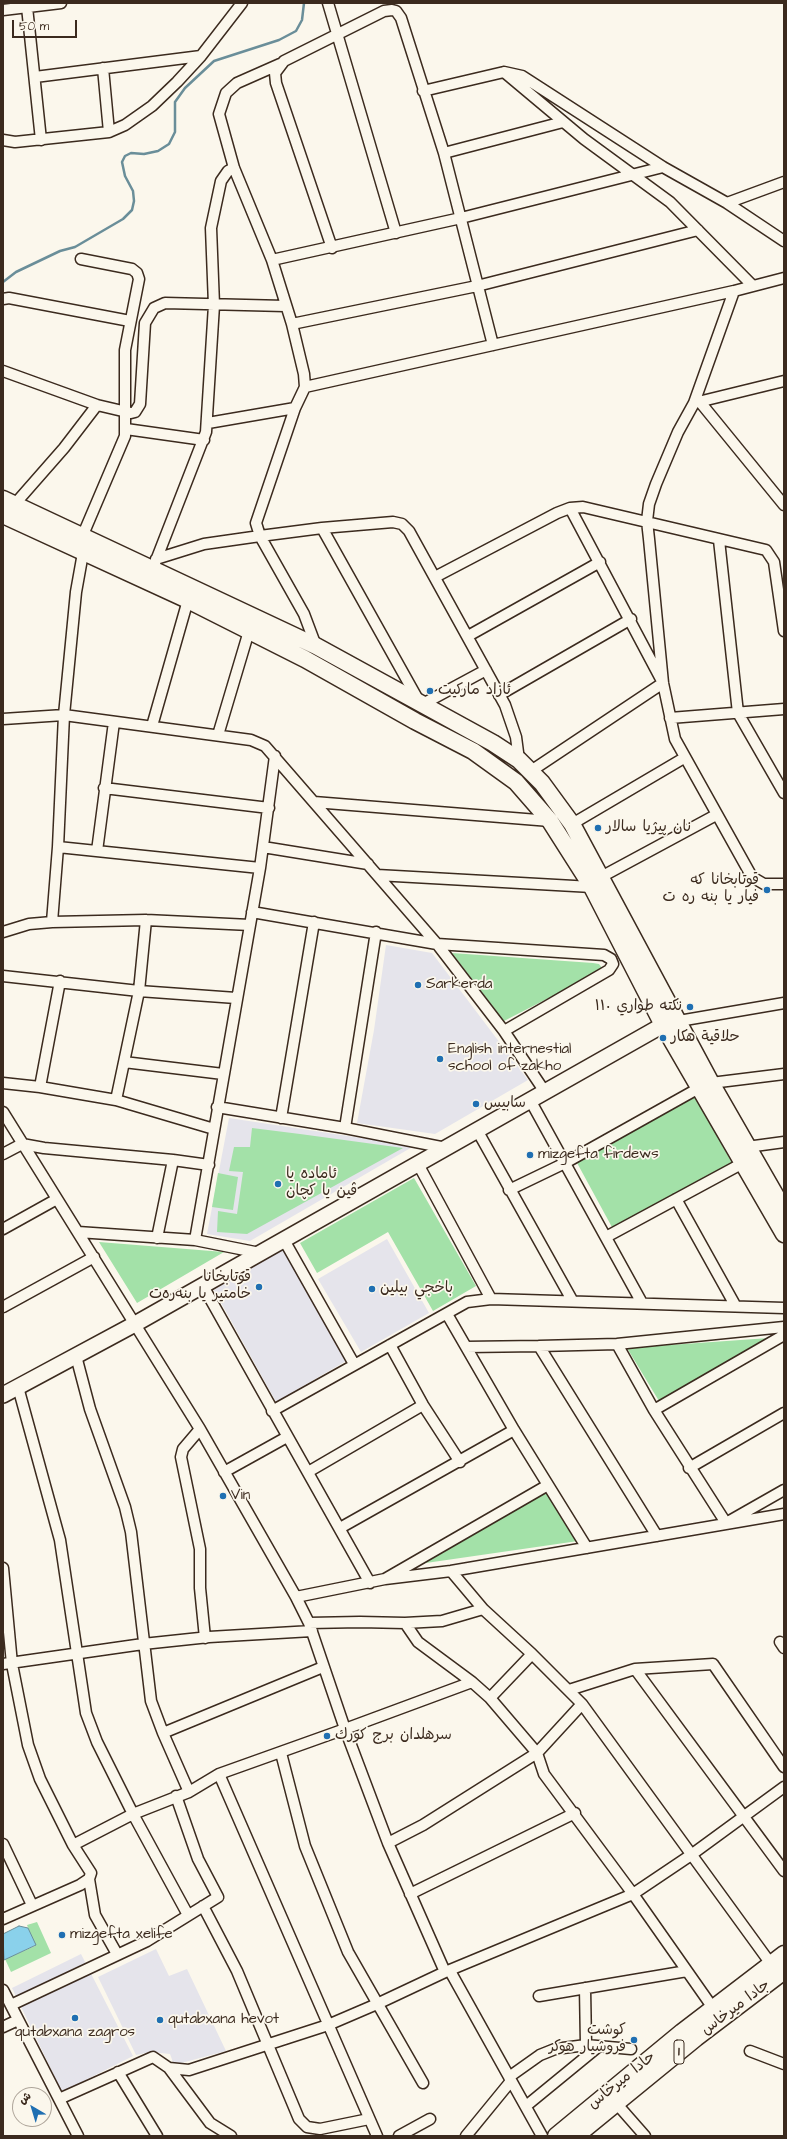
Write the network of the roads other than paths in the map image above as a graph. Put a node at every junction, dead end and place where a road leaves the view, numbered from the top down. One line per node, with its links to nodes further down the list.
1 (61, 3): 4 (street)
2 (242, 3): 7 (street)
3 (328, 3): 6 (street)
4 (27, 7): 5 (street); 11 (street)
5 (3, 10)
6 (336, 35): 8 (street); 12 (street); 25 (street)
7 (201, 56): 9 (street); 14 (street)
8 (280, 64): 19 (street); 27 (street)
9 (103, 68): 11 (street); 14 (street)
10 (504, 72): 12 (street); 13 (street); 18 (street)
11 (35, 77): 16 (street)
12 (423, 91): 17 (street)
13 (564, 122): 17 (street); 20 (street)
14 (109, 132): 16 (street)
15 (3, 140): 16 (street)
16 (40, 140)
17 (444, 153): 23 (street)
18 (663, 167): 20 (street); 22 (street)
19 (234, 168): 29 (street); 35 (street)
20 (633, 175): 23 (street); 24 (street)
21 (784, 182): 22 (street)
22 (727, 203): 26 (street)
23 (461, 218): 25 (street); 32 (street)
24 (698, 230): 31 (street); 32 (street)
25 (396, 233): 27 (street)
26 (784, 241)
27 (332, 248): 29 (street)
28 (81, 259): 37 (street)
29 (272, 260): 36 (street)
30 (784, 278): 31 (street)
31 (752, 285): 33 (street)
32 (477, 286): 38 (street); 39 (street)
33 (734, 291): 39 (street); 43 (street)
34 (3, 299): 37 (street)
35 (214, 305): 36 (street); 46 (street); 47 (street)
36 (285, 306): 38 (street)
37 (130, 320): 46 (street)
38 (292, 324): 42 (street)
39 (493, 345): 42 (street)
40 (3, 370): 44 (street)
41 (784, 381): 43 (street)
42 (305, 387): 45 (street)
43 (697, 403): 50 (street); 53 (street)
44 (97, 405): 46 (street); 51 (street)
45 (295, 408): 47 (street); 55 (street)
46 (126, 413): 48 (street)
47 (208, 423): 49 (street)
48 (126, 430): 49 (street); 57 (street)
49 (204, 440): 59 (street)
50 (784, 505)
51 (7, 506): 57 (main road)
52 (570, 508): 53 (street); 58 (street); 60 (street)
53 (647, 520): 56 (street); 69 (street)
54 (322, 528): 55 (street); 60 (street); 71 (street)
55 (260, 536): 59 (street); 67 (street)
56 (719, 540): 64 (street); 73 (street)
57 (82, 545): 59 (main road); 61 (main road); 74 (street)
58 (600, 562): 62 (street); 65 (street)
59 (154, 564): 66 (main road)
60 (435, 577): 65 (street)
61 (188, 600): 63 (main road); 78 (street)
62 (631, 619): 69 (street); 70 (street)
63 (248, 631): 66 (main road); 79 (street)
64 (784, 631)
65 (468, 636): 68 (street)
66 (279, 637): 67 (main road); 89 (main road)
67 (316, 646): 71 (main road)
68 (486, 670): 70 (street); 71 (street)
69 (663, 683): 75 (street); 83 (street)
70 (499, 695): 82 (street)
71 (421, 705): 82 (main road)
72 (784, 709): 73 (street)
73 (738, 713): 75 (street); 85 (street)
74 (64, 715): 76 (street); 77 (street); 91 (street)
75 (670, 718): 81 (street)
76 (3, 719)
77 (114, 722): 78 (street); 84 (street)
78 (152, 726): 79 (street)
79 (218, 735): 80 (street)
80 (275, 756): 86 (street); 87 (street)
81 (684, 758): 88 (street); 90 (street)
82 (519, 760): 83 (main road)
83 (531, 771): 90 (main road)
84 (104, 788): 87 (street); 93 (street)
85 (784, 793)
86 (314, 802): 89 (street); 94 (street)
87 (269, 808): 92 (street)
88 (716, 815): 97 (street); 98 (street)
89 (550, 821): 97 (main road)
90 (572, 824): 97 (main road)
91 (58, 847): 93 (street); 101 (street)
92 (263, 847): 94 (street); 95 (street)
93 (97, 851): 95 (street)
94 (368, 864): 96 (street)
95 (260, 868): 99 (street)
96 (377, 875): 97 (street); 106 (street)
97 (596, 882): 112 (main road)
98 (784, 884)
99 (252, 912): 102 (street); 103 (street)
100 (146, 920): 101 (street); 103 (street); 109 (street)
101 (52, 922): 104 (street)
102 (314, 922): 105 (street); 125 (street)
103 (250, 925): 110 (street)
104 (3, 932)
105 (376, 932): 106 (street); 126 (street)
106 (437, 944): 113 (street); 113 (street)
107 (3, 976): 108 (street)
108 (60, 981): 109 (street); 119 (street)
109 (139, 991): 110 (street); 114 (street)
110 (236, 998): 115 (street)
111 (784, 1003): 112 (street)
112 (670, 1023): 118 (main road); 120 (main road)
113 (504, 1031): 120 (street)
114 (124, 1062): 115 (street); 121 (street)
115 (223, 1074): 123 (street)
116 (784, 1074): 118 (street)
117 (3, 1083): 119 (street)
118 (705, 1085): 131 (main road); 135 (street); 136 (main road)
119 (40, 1087): 121 (street)
120 (545, 1092): 122 (main road)
121 (116, 1100): 127 (street)
122 (530, 1100): 128 (main road); 135 (street)
123 (217, 1107): 125 (street); 127 (street)
124 (3, 1112): 130 (street)
125 (282, 1118): 126 (street)
126 (345, 1128): 132 (street)
127 (214, 1129): 138 (street)
128 (477, 1130): 132 (main road); 139 (street)
129 (784, 1142): 131 (street)
130 (22, 1144): 133 (street); 134 (street); 140 (street)
131 (747, 1147): 142 (main road)
132 (446, 1148): 137 (main road)
133 (3, 1154)
134 (173, 1160): 138 (street); 147 (street)
135 (565, 1163): 139 (street); 146 (street)
136 (743, 1163): 141 (street); 145 (main road)
137 (418, 1164): 149 (main road); 153 (street)
138 (209, 1165): 148 (street)
139 (509, 1190): 154 (street)
140 (57, 1199): 143 (street); 144 (street)
141 (676, 1199): 146 (street); 156 (street)
142 (782, 1204)
143 (3, 1229)
144 (78, 1232): 147 (street); 151 (street)
145 (784, 1234)
146 (606, 1237): 155 (street)
147 (158, 1238): 148 (street)
148 (195, 1240): 150 (street)
149 (284, 1240): 150 (main road); 168 (street)
150 (260, 1253): 152 (main road)
151 (94, 1257): 157 (street); 160 (street)
152 (203, 1286): 160 (main road); 173 (street)
153 (491, 1299): 154 (street); 159 (street)
154 (572, 1300): 155 (street)
155 (642, 1303): 156 (street)
156 (735, 1305): 158 (street)
157 (3, 1307)
158 (784, 1308)
159 (447, 1314): 164 (street); 166 (street)
160 (135, 1324): 167 (main road); 175 (street)
161 (784, 1327): 163 (street)
162 (784, 1335): 172 (street)
163 (617, 1344): 165 (street); 172 (street)
164 (390, 1345): 168 (street); 171 (street)
165 (540, 1346): 166 (street); 187 (street)
166 (466, 1347): 176 (street)
167 (76, 1356): 169 (main road); 198 (street)
168 (354, 1364): 173 (street)
169 (18, 1387): 170 (main road); 200 (street)
170 (3, 1395)
171 (423, 1405): 178 (street); 181 (street)
172 (654, 1410): 179 (street)
173 (272, 1411): 177 (street)
174 (784, 1413): 179 (street)
175 (200, 1429): 180 (street); 197 (street)
176 (514, 1430): 178 (street); 182 (street)
177 (287, 1437): 180 (street); 181 (street)
178 (460, 1462): 186 (street)
179 (689, 1468): 185 (street)
180 (224, 1472): 193 (street)
181 (308, 1472): 186 (street)
182 (548, 1486): 188 (street); 191 (street)
183 (784, 1490): 185 (street)
184 (784, 1514): 185 (street)
185 (726, 1523): 187 (street)
186 (340, 1528): 192 (street)
187 (657, 1536): 188 (street)
188 (587, 1548): 190 (street)
189 (3, 1568): 201 (street)
190 (451, 1571): 191 (street); 194 (street)
191 (385, 1579): 192 (street)
192 (370, 1582): 193 (street)
193 (296, 1597): 196 (street)
194 (483, 1609): 195 (street); 199 (street)
195 (405, 1623): 196 (street); 204 (street)
196 (311, 1627): 197 (street); 202 (street)
197 (205, 1638): 198 (street)
198 (143, 1644): 200 (street); 209 (street)
199 (532, 1654): 205 (street); 206 (street)
200 (79, 1655): 201 (street); 217 (street)
201 (7, 1664): 222 (street)
202 (323, 1667): 208 (street); 209 (street)
203 (636, 1670): 205 (street); 212 (street); 219 (street)
204 (472, 1682): 206 (street); 208 (street)
205 (569, 1690): 207 (street)
206 (490, 1698): 211 (street)
207 (582, 1704): 211 (street); 223 (street)
208 (345, 1729): 210 (street); 220 (street)
209 (163, 1733): 215 (street)
210 (282, 1753): 213 (street); 240 (street)
211 (537, 1753): 218 (street); 220 (street)
212 (784, 1767)
213 (219, 1774): 215 (street); 244 (street)
214 (784, 1787): 219 (street)
215 (189, 1792): 216 (street)
216 (176, 1796): 217 (street); 229 (street)
217 (133, 1814): 222 (street); 230 (street)
218 (575, 1814): 226 (street); 227 (street)
219 (744, 1817): 223 (street); 224 (street)
220 (388, 1843): 226 (street)
221 (3, 1844): 228 (street)
222 (73, 1845): 225 (street)
223 (691, 1855): 227 (street); 234 (street)
224 (784, 1869)
225 (89, 1879): 228 (street); 232 (street)
226 (410, 1894): 236 (street)
227 (633, 1894): 235 (street); 236 (street)
228 (32, 1905): 231 (street)
229 (203, 1906): 230 (street); 246 (street)
230 (188, 1914): 232 (street)
231 (3, 1919)
232 (117, 1954): 241 (street)
233 (784, 1954): 234 (main road, حادا ميرخاس)
234 (777, 1968): 242 (main road, حادا ميرخاس); 257 (main road, جادا ميرخاس / 1)
235 (687, 1971): 237 (street); 242 (street)
236 (448, 1972): 240 (street); 254 (street)
237 (585, 1988): 239 (street); 247 (street)
238 (3, 1990): 241 (street)
239 (539, 1996)
240 (377, 2004): 244 (street); 255 (street)
241 (11, 2005): 243 (street)
242 (713, 2008): 268 (main road, حادا ميرخاس)
243 (18, 2020): 245 (street); 256 (street)
244 (328, 2025): 246 (street); 259 (street)
245 (3, 2027)
246 (267, 2044): 252 (street); 259 (street)
247 (586, 2045): 248 (street); 254 (street)
248 (598, 2047): 249 (street); 258 (street)
249 (631, 2049)
250 (750, 2050): 251 (street)
251 (784, 2064)
252 (169, 2068): 253 (street); 263 (street)
253 (118, 2072): 256 (street); 262 (street)
254 (510, 2079): 258 (street); 266 (street)
255 (423, 2083)
256 (59, 2099): 261 (street)
257 (616, 2103): 269 (main road, جادا ميرخاس / 1); 270 (street)
258 (526, 2106): 267 (street)
259 (369, 2119): 264 (street)
260 (430, 2119): 265 (street)
261 (78, 2136)
262 (157, 2136)
263 (231, 2136)
264 (377, 2136)
265 (399, 2136)
266 (466, 2136)
267 (542, 2136)
268 (556, 2136)
269 (576, 2136)
270 (645, 2136)

